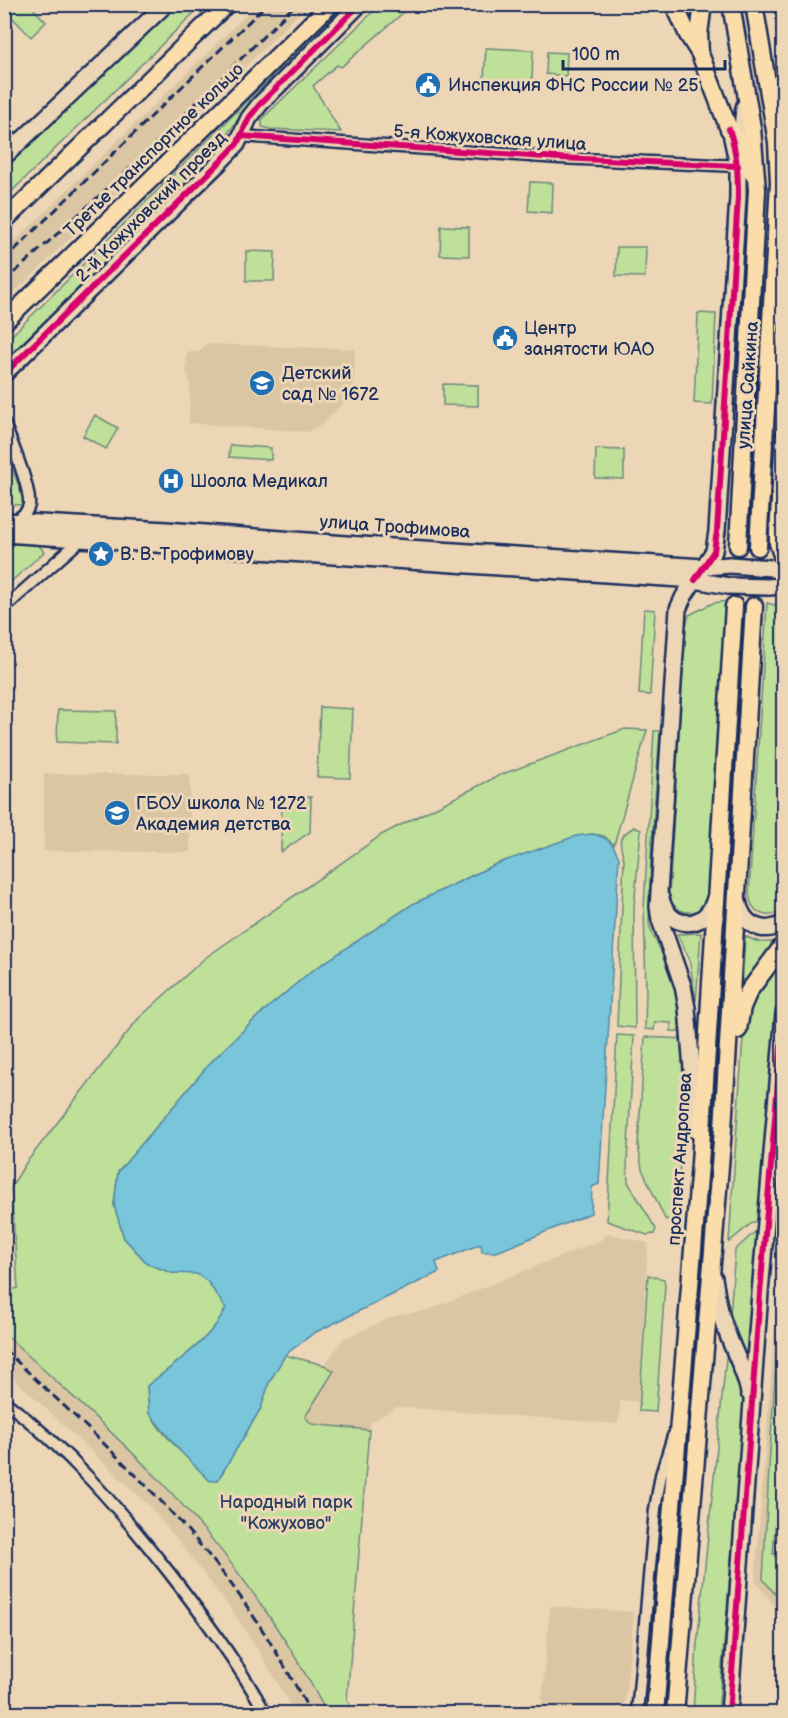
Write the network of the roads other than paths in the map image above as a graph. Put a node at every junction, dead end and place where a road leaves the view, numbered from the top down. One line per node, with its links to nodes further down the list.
1 (166, 4): 14 (main road)
2 (227, 4): 20 (main road)
3 (331, 4): 22 (main road, Третье транспортное кольцо)
4 (360, 4): 13 (main road, 2-й Кожуховский проезд)
5 (674, 4): 9 (main road)
6 (703, 4): 9 (main road)
7 (731, 4): 10 (main road, улица Сайкина)
8 (754, 4): 21 (main road, улица Сайкина)
9 (700, 54): 11 (main road)
10 (745, 89): 15 (main road); 18 (main road, улица Сайкина)
11 (729, 129): 15 (main road); 17 (main road)
12 (4, 131): 14 (street)
13 (241, 136): 17 (street, 5-я Кожуховская улица); 23 (main road, 2-й Кожуховский проезд)
14 (17, 145): 16 (main road)
15 (741, 146): 17 (main road); 18 (main road)
16 (4, 158)
17 (738, 166): 32 (main road)
18 (757, 190): 29 (main road, улица Сайкина)
19 (783, 195): 21 (street, улица Сайкина)
20 (4, 221)
21 (778, 226): 30 (main road, улица Сайкина)
22 (4, 322)
23 (4, 374)
24 (4, 423): 27 (street)
25 (783, 437): 31 (main road)
26 (98, 525): 27 (main road, улица Трофимова); 28 (street); 32 (main road, улица Трофимова)
27 (7, 526): 28 (main road, улица Трофимова)
28 (82, 540): 32 (main road, улица Трофимова); 36 (street)
29 (738, 546)
30 (758, 547)
31 (779, 566): 32 (main road, улица Трофимова, bridge)
32 (699, 574): 33 (main road, улица Трофимова, bridge); 37 (main road)
33 (776, 587)
34 (734, 606): 38 (main road, проспект Андропова)
35 (754, 606): 39 (main road)
36 (4, 608)
37 (659, 883): 38 (main road); 44 (main road)
38 (717, 892): 44 (main road, проспект Андропова)
39 (736, 893): 40 (main road); 43 (main road)
40 (783, 923)
41 (783, 944): 43 (main road)
42 (783, 1013): 48 (main road)
43 (723, 1129): 45 (main road)
44 (700, 1164): 47 (main road, проспект Андропова)
45 (712, 1263): 48 (main road); 52 (main road)
46 (4, 1401): 49 (street)
47 (678, 1421): 50 (street); 51 (main road, проспект Андропова)
48 (751, 1423): 53 (main road)
49 (266, 1713)
50 (637, 1713)
51 (655, 1713)
52 (675, 1713)
53 (729, 1713)

